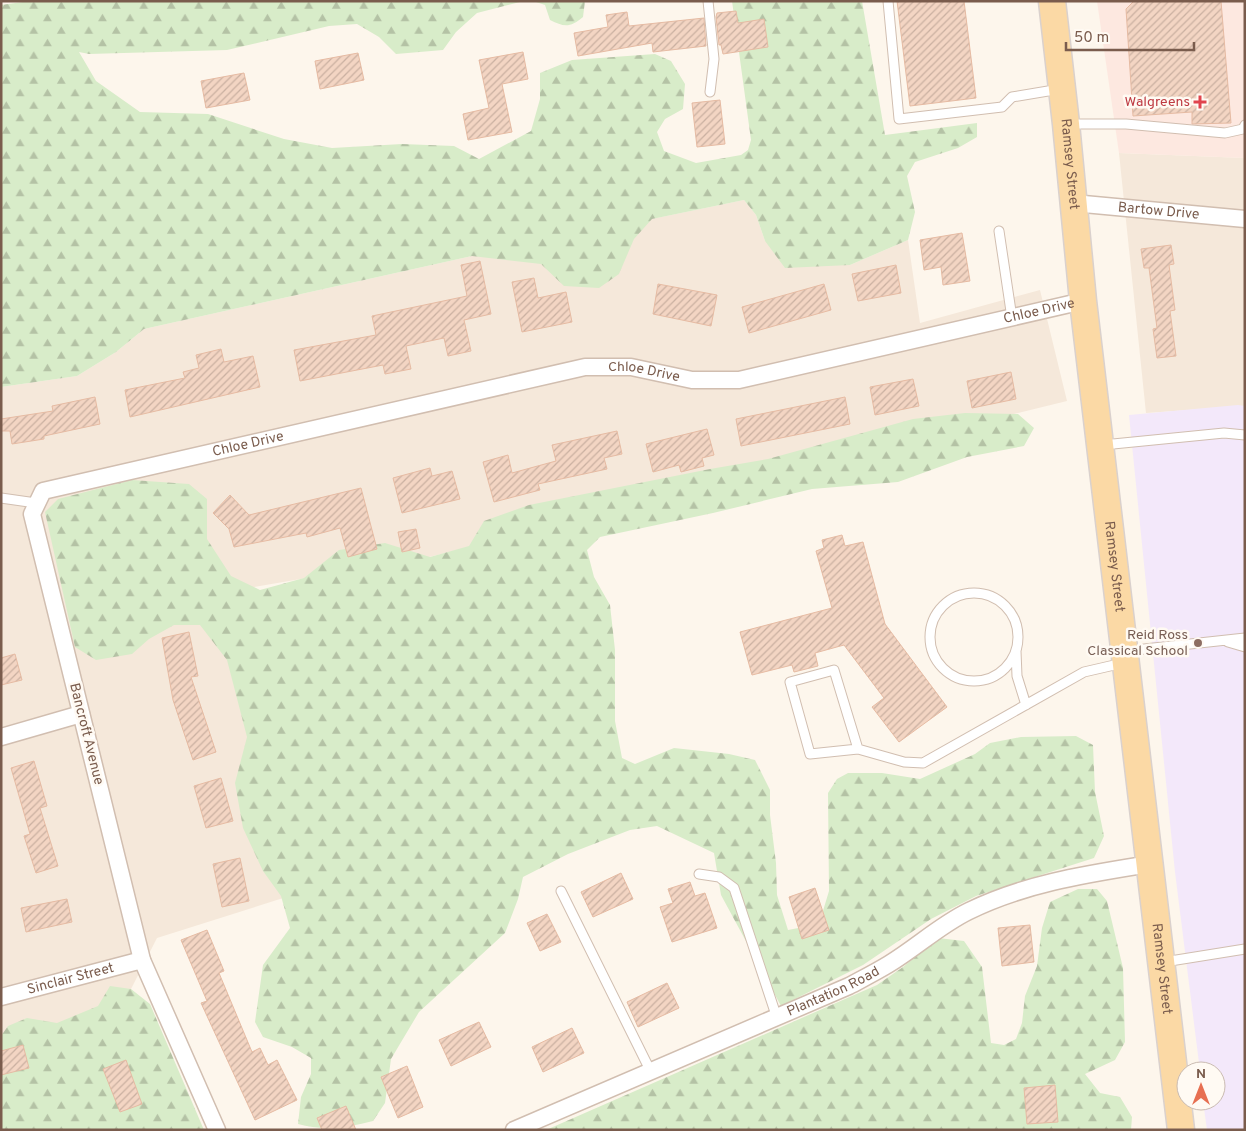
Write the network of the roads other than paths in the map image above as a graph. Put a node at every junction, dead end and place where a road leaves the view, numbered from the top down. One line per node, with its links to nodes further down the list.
1 (708, 1): 5 (lane)
2 (888, 1): 4 (lane)
3 (1052, 1): 4 (main road, Ramsey Street)
4 (1062, 89): 6 (main road, Ramsey Street)
5 (710, 92)
6 (1066, 124): 7 (lane); 8 (main road, Ramsey Street)
7 (1245, 125)
8 (1073, 203): 9 (street, Bartow Drive); 11 (main road, Ramsey Street)
9 (1245, 219)
10 (999, 231): 12 (lane)
11 (1082, 301): 12 (street, Chloe Drive); 14 (main road, Ramsey Street)
12 (1012, 318): 16 (street, Chloe Drive)
13 (1245, 435): 14 (lane)
14 (1100, 446): 21 (main road, Ramsey Street)
15 (1, 498): 16 (lane)
16 (36, 503): 23 (street, Bancroft Avenue)
17 (1245, 638): 18 (lane)
18 (1223, 640): 19 (lane); 21 (lane)
19 (1245, 648)
20 (1016, 649): 20 (lane); 22 (lane)
21 (1125, 657): 22 (lane); 26 (main road, Ramsey Street)
22 (1026, 705): 25 (lane)
23 (81, 714): 24 (street); 30 (street, Bancroft Avenue)
24 (1, 737)
25 (858, 749): 25 (lane)
26 (1150, 864): 31 (main road, Ramsey Street); 33 (street, Plantation Road)
27 (700, 874): 33 (lane)
28 (561, 891): 34 (lane)
29 (1245, 949): 31 (lane)
30 (142, 960): 32 (street, Sinclair Street); 35 (street, Bancroft Avenue)
31 (1161, 962): 37 (main road, Ramsey Street)
32 (1, 997)
33 (777, 1018): 34 (street, Plantation Road)
34 (651, 1072): 36 (street, Plantation Road)
35 (217, 1130)
36 (514, 1130)
37 (1181, 1130)

